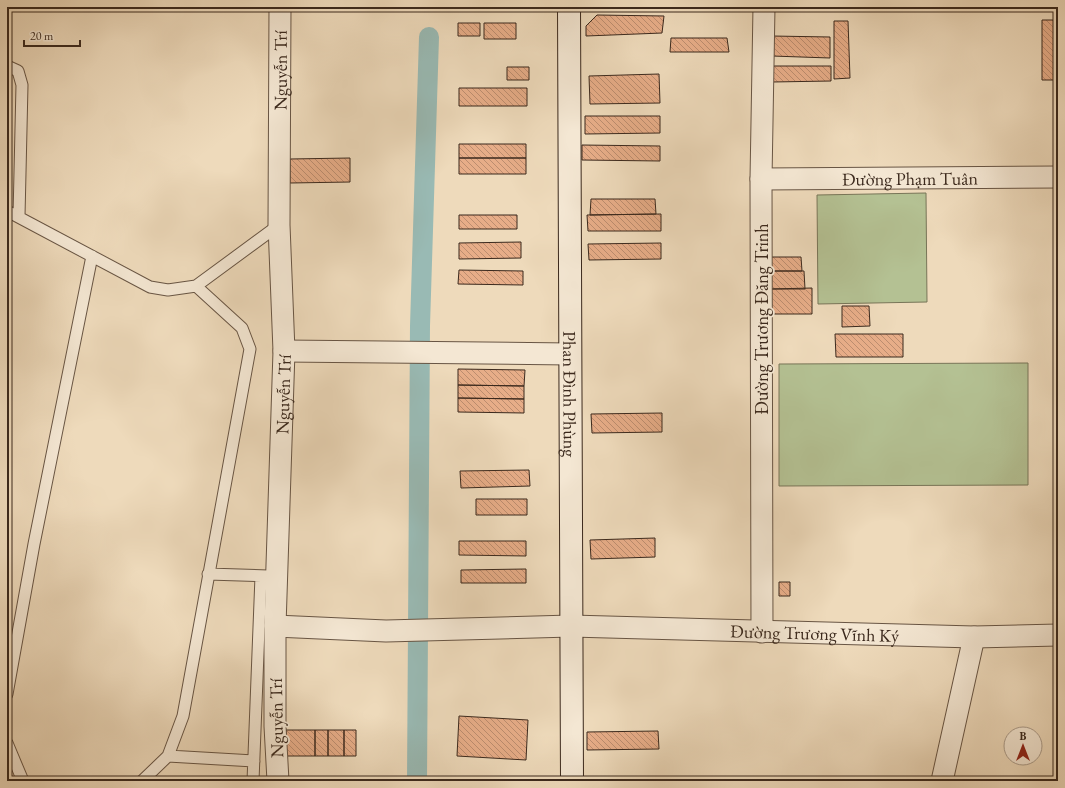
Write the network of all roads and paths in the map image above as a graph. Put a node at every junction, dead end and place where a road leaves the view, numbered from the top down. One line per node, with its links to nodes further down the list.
1 (280, 7): 9 (street, Nguyễn Trí)
2 (570, 7): 13 (street, Phan Đình Phùng)
3 (764, 7): 6 (street, Đường Trương Đăng Trinh)
4 (7, 66): 8 (lane)
5 (1058, 177): 6 (street, Đường Phạm Tuân)
6 (761, 179): 18 (street, Đường Trương Đăng Trinh)
7 (7, 211): 8 (lane)
8 (19, 216): 10 (lane)
9 (279, 225): 11 (lane); 12 (street, Nguyễn Trí)
10 (92, 256): 11 (lane); 21 (lane)
11 (196, 286): 14 (lane)
12 (284, 351): 13 (street); 15 (street, Nguyễn Trí)
13 (570, 354): 17 (street, Phan Đình Phùng)
14 (208, 574): 15 (lane); 23 (lane)
15 (269, 576): 16 (street, Nguyễn Trí); 24 (lane)
16 (275, 626): 17 (street, Đường Trương Vĩnh Ký); 28 (street, Nguyễn Trí)
17 (571, 626): 18 (street, Đường Trương Vĩnh Ký); 29 (street, Phan Đình Phùng)
18 (762, 632): 20 (street, Đường Trương Vĩnh Ký)
19 (1058, 635): 20 (street, Đường Trương Vĩnh Ký)
20 (974, 637): 30 (street)
21 (7, 694)
22 (7, 743): 25 (lane)
23 (168, 756): 24 (lane); 26 (lane)
24 (254, 761): 27 (lane)
25 (23, 781)
26 (145, 781)
27 (253, 781)
28 (278, 781)
29 (572, 781)
30 (942, 781)

